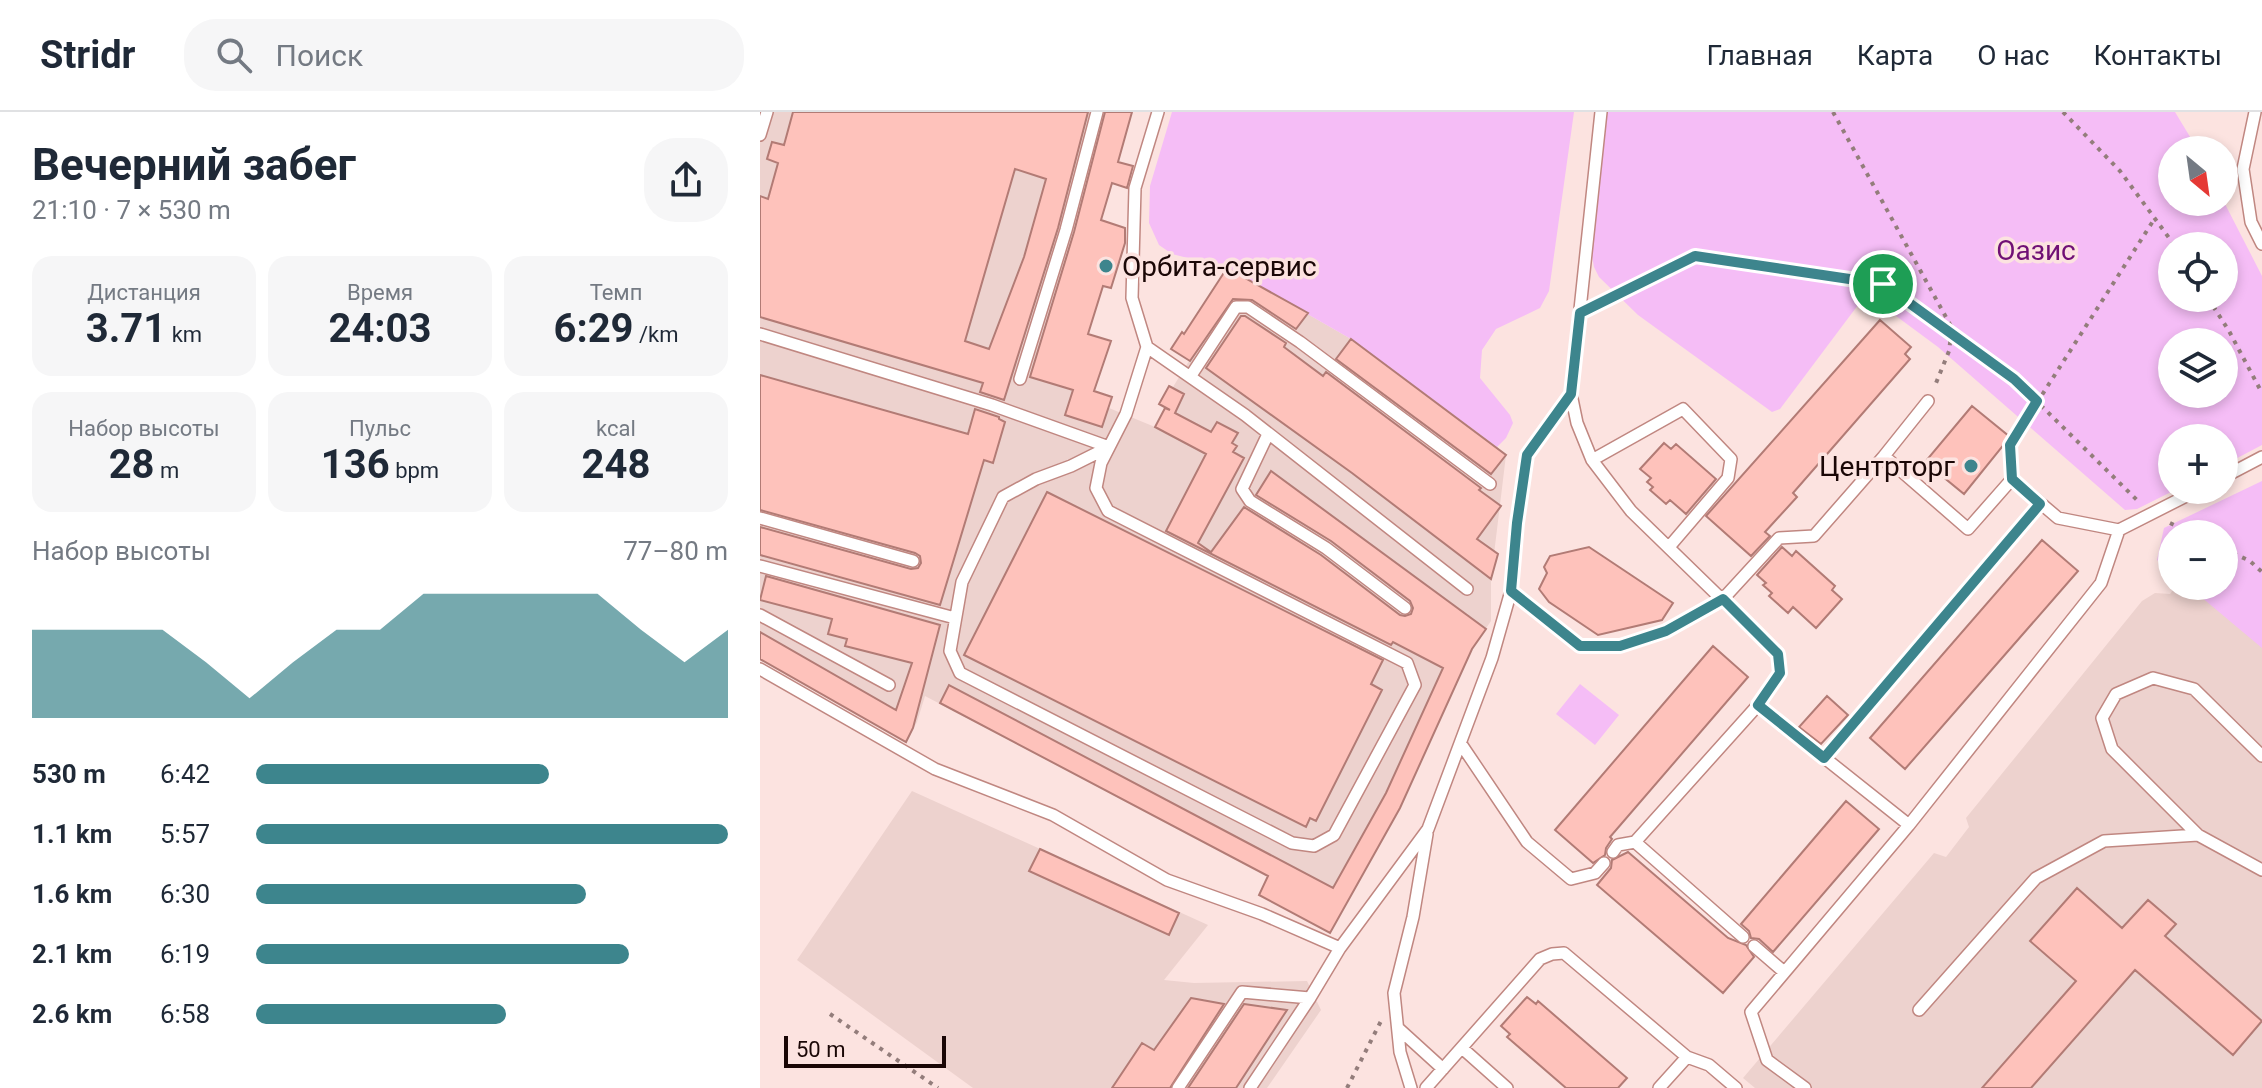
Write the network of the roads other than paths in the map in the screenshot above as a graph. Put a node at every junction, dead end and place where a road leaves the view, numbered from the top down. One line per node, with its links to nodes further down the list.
1 (767, 112): 6 (lane)
2 (1097, 112): 11 (lane)
3 (1158, 112): 9 (lane)
4 (1601, 112): 12 (lane)
5 (2255, 112): 7 (lane)
6 (760, 135)
7 (2262, 244)
8 (760, 334): 15 (lane)
9 (1147, 347): 10 (lane); 15 (lane)
10 (1190, 377): 14 (lane); 20 (lane)
11 (1020, 379)
12 (1571, 394): 18 (lane); 28 (lane)
13 (1928, 401): 16 (lane)
14 (1268, 434): 27 (lane); 30 (lane)
15 (1109, 447): 32 (lane); 32 (lane)
16 (1884, 456): 23 (lane); 29 (lane)
17 (2262, 457): 19 (lane)
18 (1592, 460): 24 (lane); 24 (lane)
19 (2238, 470)
20 (1490, 484)
21 (2171, 504): 23 (lane)
22 (760, 518): 25 (lane)
23 (2119, 530): 38 (lane)
24 (1669, 547): 29 (lane)
25 (913, 561)
26 (760, 566): 32 (lane)
27 (1467, 589)
28 (1511, 591): 29 (lane); 36 (lane)
29 (1723, 599): 35 (lane)
30 (1405, 608)
31 (760, 615): 34 (lane)
32 (955, 618)
33 (760, 669): 47 (lane)
34 (889, 685)
35 (1758, 705): 38 (lane); 41 (lane)
36 (1461, 744): 39 (lane); 43 (lane)
37 (2262, 756): 40 (lane)
38 (1909, 825): 48 (lane)
39 (1428, 829): 47 (lane); 51 (lane)
40 (2198, 835): 44 (lane); 50 (lane)
41 (1635, 842): 42 (lane); 45 (lane)
42 (1613, 852)
43 (1604, 863)
44 (2262, 870)
45 (1743, 937)
46 (1754, 946): 48 (lane)
47 (1340, 948): 49 (lane)
48 (1784, 972): 62 (lane)
49 (1310, 998): 55 (lane); 56 (lane)
50 (1919, 1010)
51 (1399, 1029): 54 (lane); 57 (lane)
52 (1462, 1048): 53 (lane); 54 (lane); 59 (lane)
53 (1687, 1057): 60 (lane); 61 (lane)
54 (1443, 1069): 58 (lane)
55 (1178, 1088)
56 (1250, 1088)
57 (1411, 1088)
58 (1426, 1088)
59 (1507, 1088)
60 (1659, 1088)
61 (1736, 1088)
62 (1805, 1088)

